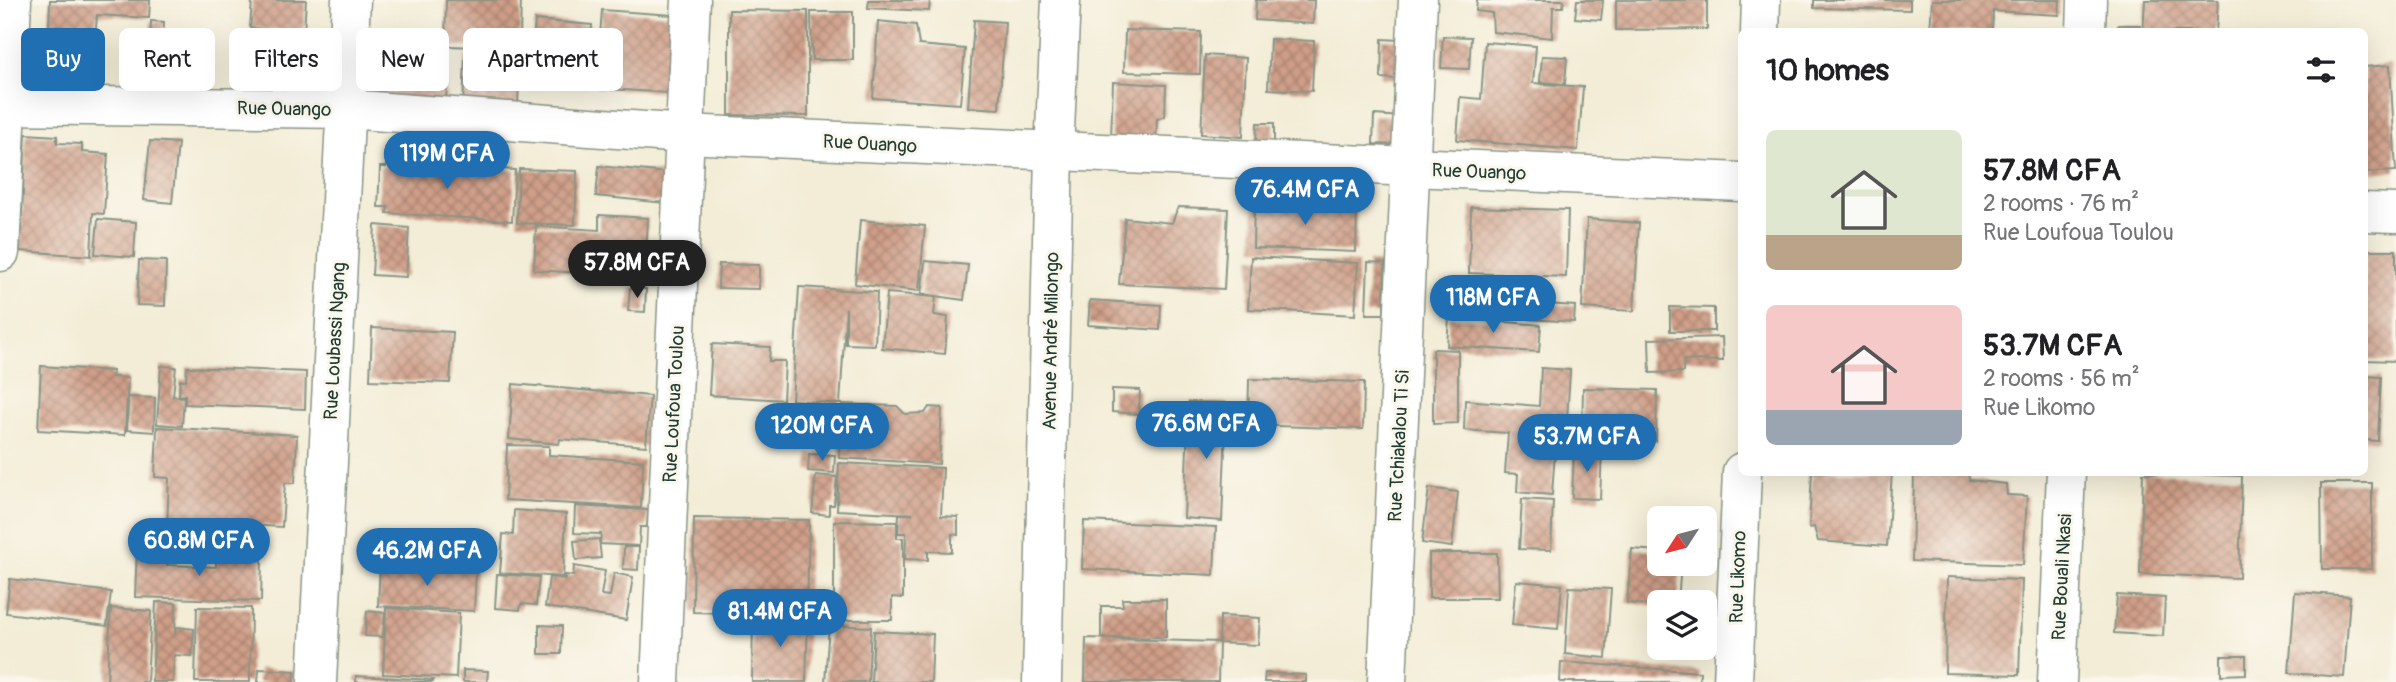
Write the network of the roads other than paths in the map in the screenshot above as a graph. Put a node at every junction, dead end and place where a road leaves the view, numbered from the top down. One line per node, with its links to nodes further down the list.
1 (12, 0): 10 (street)
2 (351, 0): 11 (street, Rue Loubassi Ngang)
3 (691, 0): 12 (street, Rue Loufoua Toulou)
4 (1061, 0): 13 (street, Avenue André Milongo)
5 (1418, 0): 14 (street, Rue Tchiakalou Ti Si)
6 (1761, 0): 8 (street)
7 (2087, 0): 9 (street)
8 (1760, 28)
9 (2086, 28)
10 (3, 105): 11 (street, Rue Ouango); 18 (street)
11 (346, 109): 12 (street, Rue Ouango); 21 (street, Rue Loubassi Ngang)
12 (685, 134): 13 (street, Rue Ouango); 22 (street, Rue Loufoua Toulou)
13 (1054, 152): 14 (street, Rue Ouango); 23 (street, Avenue André Milongo)
14 (1411, 169): 15 (street, Rue Ouango); 24 (street, Rue Tchiakalou Ti Si)
15 (1738, 182)
16 (2368, 212): 17 (street)
17 (2396, 213)
18 (0, 252)
19 (1742, 476): 25 (street, Rue Likomo)
20 (2066, 476): 26 (street, Rue Bouali Nkasi)
21 (317, 682)
22 (660, 682)
23 (1042, 682)
24 (1387, 682)
25 (1733, 682)
26 (2057, 682)

